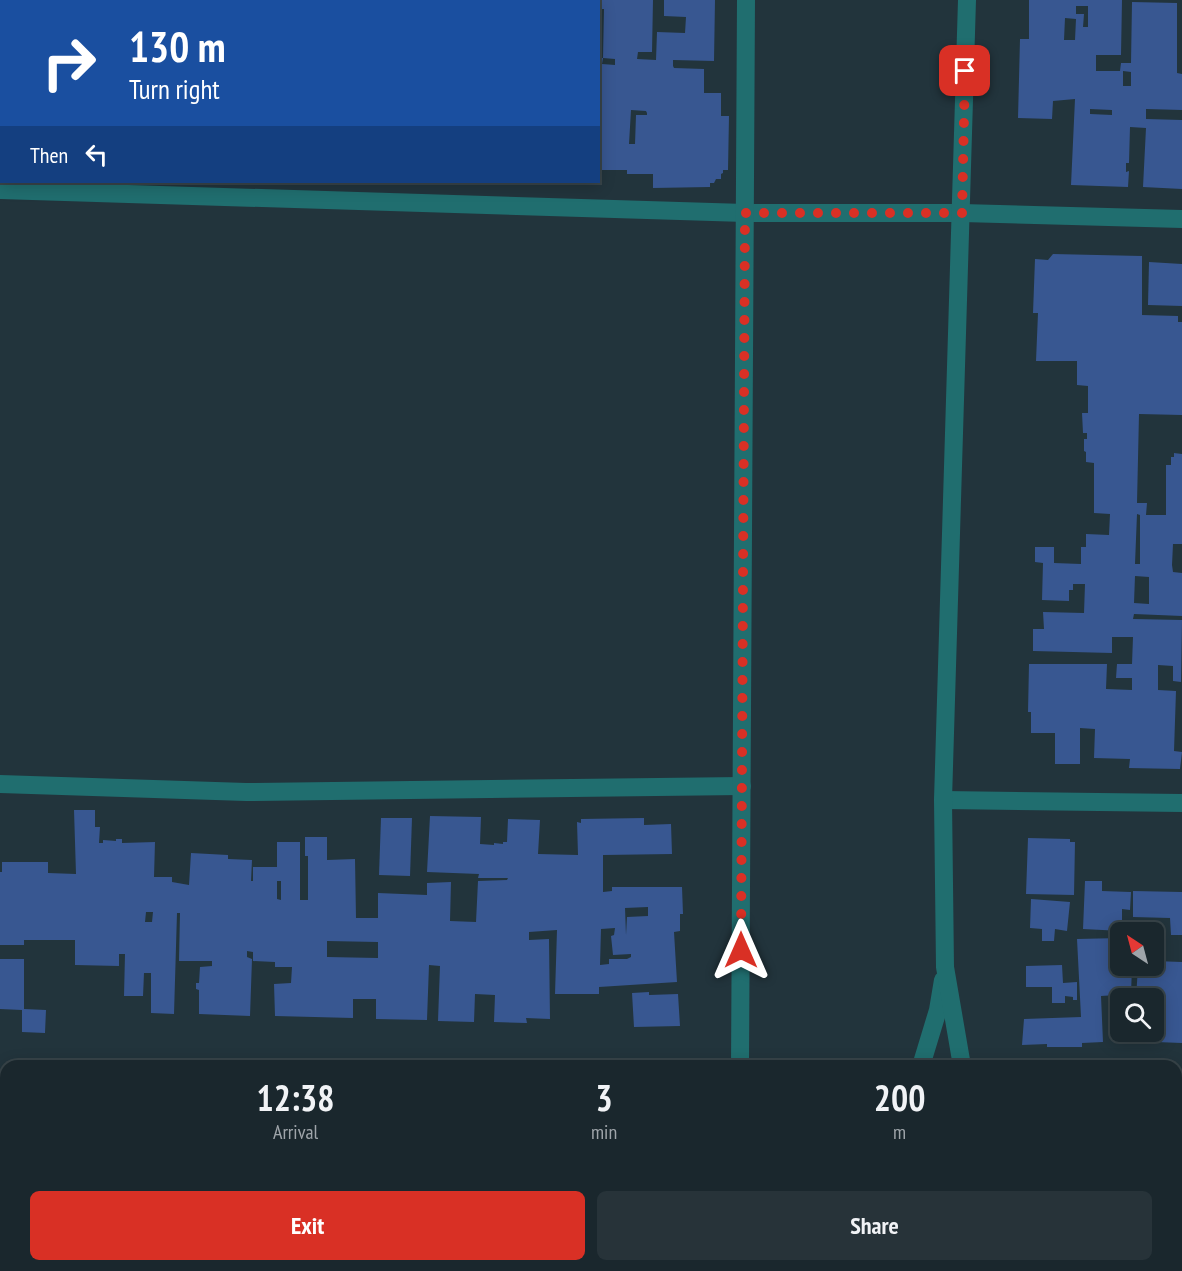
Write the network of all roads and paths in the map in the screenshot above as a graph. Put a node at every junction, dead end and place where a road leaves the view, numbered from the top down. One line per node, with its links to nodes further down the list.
1 (746, 0): 4 (street)
2 (967, 0): 5 (street)
3 (0, 189): 4 (street)
4 (745, 213): 5 (street); 8 (street)
5 (962, 213): 6 (street); 9 (street)
6 (1182, 219)
7 (0, 784): 8 (street)
8 (742, 786): 12 (street)
9 (944, 800): 10 (street); 11 (street)
10 (1182, 803)
11 (945, 967): 13 (street); 14 (street)
12 (740, 1060)
13 (923, 1060)
14 (961, 1060)

